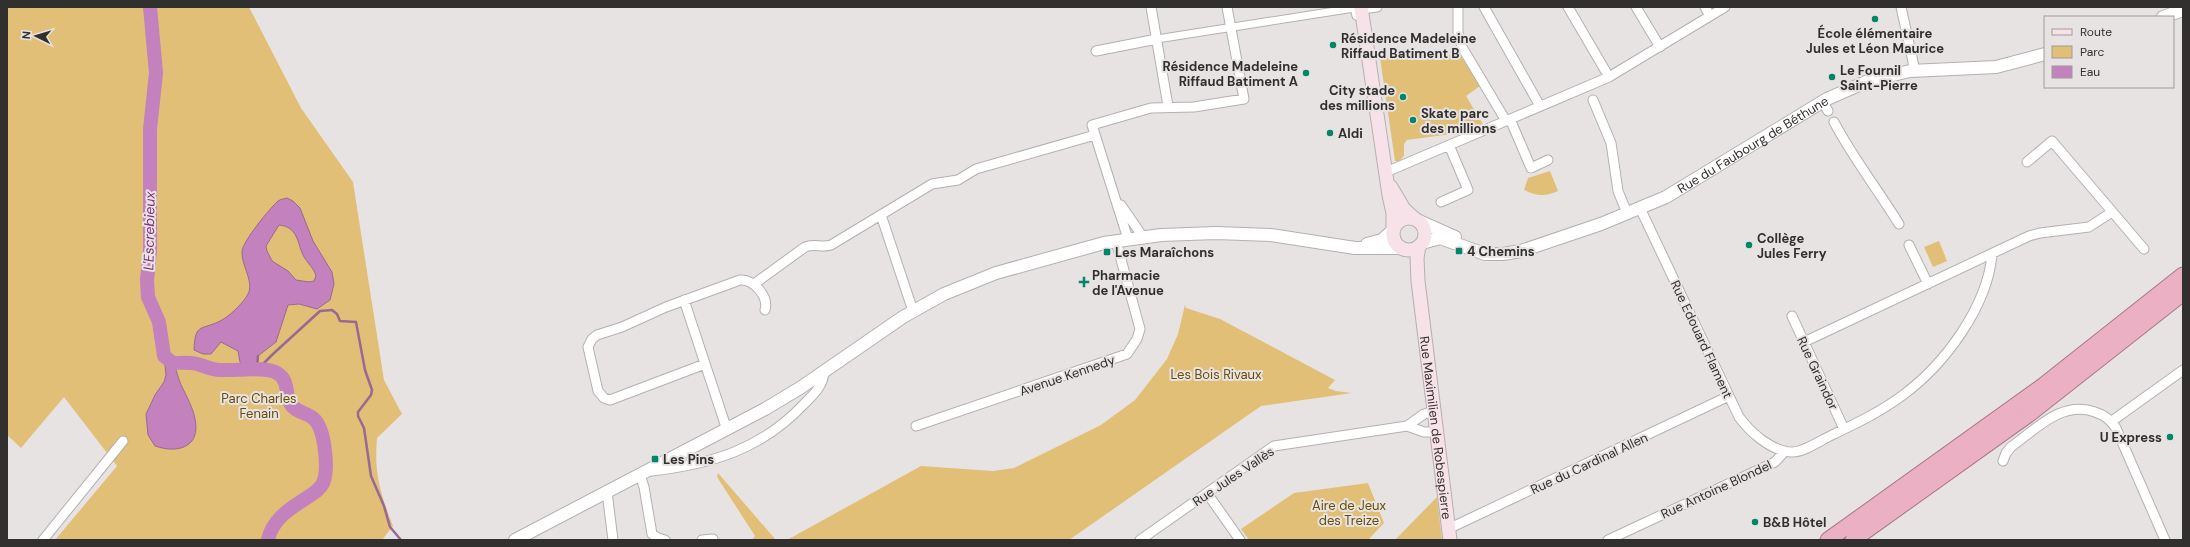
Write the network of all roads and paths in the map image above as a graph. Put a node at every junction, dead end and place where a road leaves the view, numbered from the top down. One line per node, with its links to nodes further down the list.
1 (1151, 7): 16 (street)
2 (1227, 7): 15 (street)
3 (1377, 7): 11 (street)
4 (1458, 7): 25 (street)
5 (1484, 7): 24 (street)
6 (1568, 7): 21 (street)
7 (1636, 7): 17 (street)
8 (1705, 7): 13 (street)
9 (1726, 7): 13 (street)
10 (1901, 7): 20 (street)
11 (1361, 10): 15 (street); 31 (main road)
12 (2180, 10): 14 (street)
13 (1710, 16): 17 (street)
14 (2165, 16)
15 (1231, 26): 16 (street); 23 (street)
16 (1157, 39): 18 (street); 23 (street)
17 (1660, 47): 21 (street)
18 (1096, 51)
19 (2044, 54): 20 (street, Rue du Faubourg de Béthune)
20 (1916, 71): 34 (street, Rue du Faubourg de Béthune)
21 (1609, 77): 24 (street)
22 (1594, 100): 36 (street)
23 (1168, 106): 27 (street, Avenue Kennedy)
24 (1540, 106): 25 (street)
25 (1508, 120): 28 (street); 29 (street)
26 (1834, 122): 39 (street)
27 (1095, 135): 32 (street, Avenue Kennedy); 37 (street)
28 (1449, 145): 31 (street); 33 (street)
29 (1548, 160)
30 (2027, 162): 35 (street)
31 (1386, 172): 38 (main road); 40 (main road)
32 (1115, 197): 41 (street); 42 (street, Avenue Kennedy)
33 (1441, 202)
34 (1640, 208): 36 (street, Rue du Faubourg de Béthune); 62 (street, Rue Edouard Flament)
35 (2112, 212): 47 (street); 48 (street)
36 (1626, 213): 38 (street, Rue du Faubourg de Béthune); 43 (street, Rue du Faubourg de Béthune)
37 (881, 215): 50 (street); 55 (street)
38 (1417, 220): 40 (main road); 43 (main road)
39 (1899, 224)
40 (1393, 229): 44 (street); 46 (main road)
41 (1143, 237): 42 (street); 44 (street)
42 (1122, 240): 55 (street); 65 (street, Avenue Kennedy)
43 (1421, 244): 46 (main road, Rue du Faubourg de Béthune); 56 (main road, Rue Maximilien de Robespierre)
44 (1336, 245): 46 (street, Rue du Faubourg de Béthune)
45 (1909, 245): 51 (street)
46 (1400, 248): 56 (main road, Rue Maximilien de Robespierre)
47 (2144, 249)
48 (1992, 255): 51 (street); 67 (street, Rue Antoine Blondel)
49 (2183, 275): 86 (highway)
50 (754, 284): 53 (street); 54 (street)
51 (1928, 284): 58 (street)
52 (2183, 293): 87 (highway)
53 (684, 300): 59 (street); 59 (street)
54 (765, 310)
55 (913, 311): 61 (street)
56 (1422, 316): 63 (main road, Rue Maximilien de Robespierre)
57 (1792, 316): 58 (street, Rue Graindor)
58 (1804, 342): 67 (street, Rue Graindor)
59 (705, 364): 68 (street)
60 (2183, 370): 64 (street)
61 (824, 372): 68 (street); 73 (street)
62 (1729, 396): 71 (street, Rue Edouard Flament); 76 (street, Rue du Cardinal Allen)
63 (1434, 411): 66 (street, Rue Jules Vallès); 69 (main road, Rue Maximilien de Robespierre)
64 (2112, 421): 72 (street); 88 (street)
65 (916, 426)
66 (1407, 426): 69 (street, Rue Jules Vallès); 75 (street, Rue Jules Vallès)
67 (1844, 429): 71 (street, Rue Antoine Blondel)
68 (727, 430): 73 (street)
69 (1436, 432): 76 (main road, Rue Maximilien de Robespierre)
70 (122, 442): 78 (street)
71 (1786, 452): 85 (street, Rue Antoine Blondel)
72 (2003, 461)
73 (644, 473): 74 (street); 81 (street)
74 (607, 492): 79 (street); 80 (street)
75 (1207, 493): 83 (street, Rue Jules Vallès); 84 (street)
76 (1449, 534)
77 (713, 539): 82 (street)
78 (43, 540)
79 (515, 540)
80 (613, 540)
81 (665, 540)
82 (702, 540)
83 (1140, 540)
84 (1240, 540)
85 (1608, 540)
86 (1828, 540)
87 (1853, 540)
88 (2166, 540)

